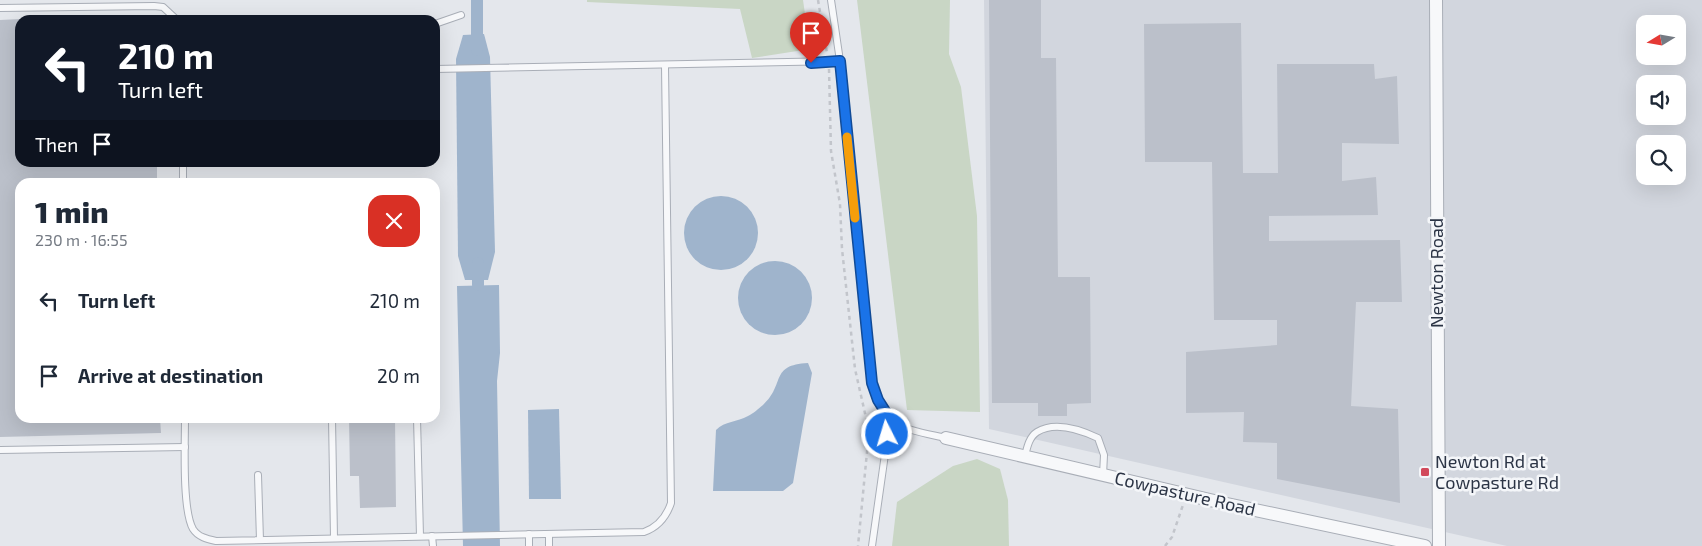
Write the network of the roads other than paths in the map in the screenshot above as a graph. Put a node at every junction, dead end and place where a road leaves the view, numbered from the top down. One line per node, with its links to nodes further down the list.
1 (831, 0): 7 (lane)
2 (1436, 0): 31 (street, Newton Road)
3 (0, 8): 4 (lane)
4 (171, 15)
5 (461, 16): 6 (lane)
6 (440, 22)
7 (840, 61): 8 (lane); 10 (lane)
8 (665, 66): 9 (lane); 21 (lane)
9 (440, 69)
10 (890, 419): 14 (lane); 29 (lane)
11 (184, 423): 15 (lane)
12 (332, 423): 24 (lane)
13 (417, 423): 22 (lane)
14 (946, 438): 17 (street, Cowpasture Road)
15 (185, 447): 16 (lane); 25 (lane)
16 (0, 450)
17 (1025, 456): 19 (street, Cowpasture Road); 19 (lane)
18 (258, 475): 25 (lane)
19 (1103, 475): 30 (street, Cowpasture Road)
20 (530, 534): 21 (lane); 23 (lane); 27 (lane)
21 (549, 534): 28 (lane)
22 (420, 536): 23 (lane); 24 (lane)
23 (432, 536): 26 (lane)
24 (334, 538): 25 (lane)
25 (260, 540)
26 (433, 546)
27 (529, 546)
28 (549, 546)
29 (872, 546)
30 (1425, 546)
31 (1439, 546)

